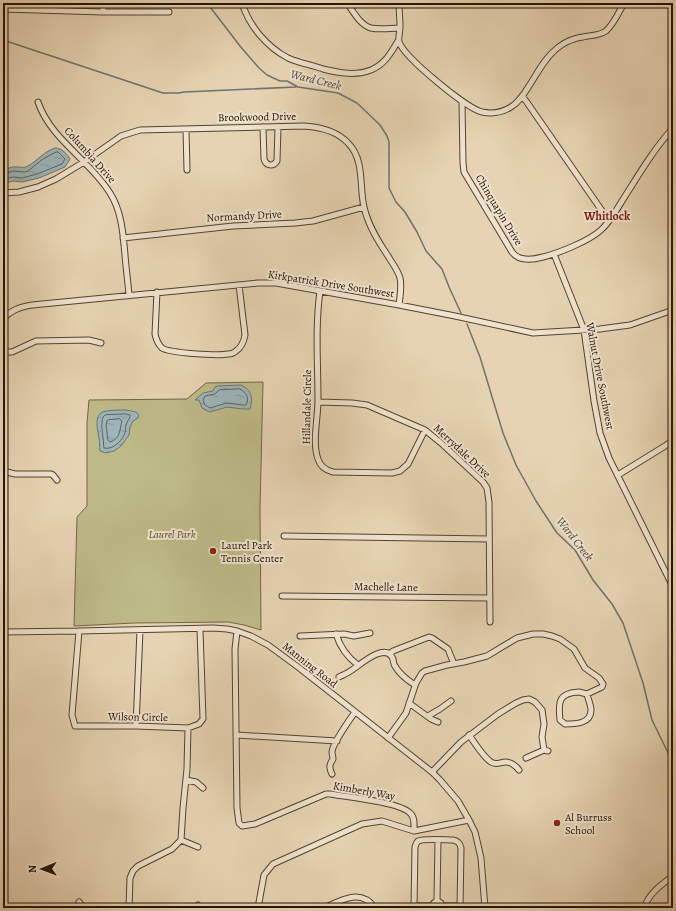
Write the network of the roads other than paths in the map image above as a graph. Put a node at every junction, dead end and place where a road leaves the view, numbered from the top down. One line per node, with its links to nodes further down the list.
1 (103, 3): 9 (street)
2 (242, 3): 12 (street)
3 (347, 3): 11 (street)
4 (399, 3): 11 (street)
5 (624, 3): 13 (street)
6 (672, 3): 7 (street)
7 (673, 6)
8 (3, 9): 9 (street)
9 (103, 12): 10 (street)
10 (169, 12)
11 (400, 28): 12 (street)
12 (398, 42): 15 (street)
13 (522, 96): 15 (street); 24 (street)
14 (38, 102): 20 (street, Columbia Drive)
15 (462, 102): 26 (street, Chinquapin Drive)
16 (263, 127): 17 (street, Brookwood Drive); 17 (street); 19 (street, Brookwood Drive)
17 (278, 127): 23 (street, Brookwood Drive)
18 (673, 128): 24 (street, Chinquapin Drive)
19 (186, 129): 20 (street, Brookwood Drive); 21 (street)
20 (84, 162): 22 (street, Brookwood Drive); 25 (street, Columbia Drive)
21 (187, 170)
22 (3, 193)
23 (364, 207): 25 (street, Normandy Drive); 31 (street, Brookwood Drive)
24 (609, 221): 26 (street, Chinquapin Drive)
25 (123, 238): 30 (street, Columbia Drive)
26 (554, 254): 34 (street, Walnut Drive Southwest)
27 (239, 285): 28 (street, Kirkpatrick Drive Southwest); 29 (street, Kirkpatrick Drive Southwest); 29 (street)
28 (320, 291): 31 (street, Kirkpatrick Drive Southwest); 37 (street, Hillandale Circle)
29 (157, 292): 30 (street, Kirkpatrick Drive Southwest)
30 (129, 295): 33 (street, Kirkpatrick Drive Southwest)
31 (399, 305): 34 (street, Kirkpatrick Drive Southwest)
32 (673, 310): 34 (street, Kirkpatrick Drive Southwest)
33 (3, 318)
34 (584, 330): 41 (street, Walnut Drive Southwest)
35 (101, 344): 36 (street)
36 (3, 352)
37 (318, 402): 38 (street, Merrydale Drive); 38 (street, Hillandale Circle)
38 (424, 430): 44 (street, Merrydale Drive)
39 (673, 440): 41 (street)
40 (3, 471): 42 (street)
41 (618, 475): 46 (street, Walnut Drive Southwest)
42 (57, 480)
43 (284, 536): 44 (street)
44 (489, 539): 49 (street, Merrydale Drive)
45 (673, 572): 46 (street)
46 (667, 574): 47 (street, Walnut Drive Southwest)
47 (673, 587)
48 (282, 596): 49 (street, Machelle Lane)
49 (490, 598): 50 (street, Merrydale Drive)
50 (490, 622)
51 (200, 629): 52 (street, Manning Road); 54 (street, Manning Road); 71 (street)
52 (140, 630): 53 (street, Manning Road); 70 (street)
53 (79, 631): 55 (street, Manning Road); 70 (street, Wilson Circle)
54 (237, 631): 67 (street, Manning Road); 72 (street)
55 (3, 632)
56 (370, 633): 57 (street)
57 (336, 634): 58 (street); 61 (street)
58 (300, 636)
59 (389, 654): 60 (street); 61 (street); 63 (street)
60 (454, 664): 63 (street); 64 (street)
61 (358, 665): 62 (street)
62 (338, 677)
63 (415, 685): 66 (street)
64 (587, 694): 64 (street)
65 (451, 701): 68 (street)
66 (410, 703): 68 (street); 74 (street)
67 (355, 712): 74 (street, Manning Road); 75 (street)
68 (428, 716): 69 (street)
69 (438, 722)
70 (136, 726): 71 (street, Wilson Circle)
71 (188, 728): 80 (street)
72 (236, 735): 75 (street); 83 (street, Kimberly Way)
73 (469, 735): 76 (street); 77 (street); 78 (street)
74 (388, 738): 78 (street, Manning Road)
75 (337, 741): 79 (street)
76 (526, 758)
77 (519, 770)
78 (432, 772): 82 (street, Manning Road)
79 (332, 774)
80 (186, 780): 81 (street); 84 (street)
81 (203, 788)
82 (469, 820): 83 (street); 99 (street, Manning Road)
83 (414, 831): 96 (street)
84 (180, 840): 86 (street); 95 (street)
85 (438, 840): 88 (street); 90 (street); 93 (street)
86 (198, 846)
87 (673, 876): 100 (street)
88 (437, 901): 91 (street); 92 (street)
89 (79, 902): 94 (street)
90 (414, 907): 91 (street)
91 (433, 907)
92 (442, 907): 93 (street)
93 (460, 907)
94 (84, 908)
95 (129, 908)
96 (258, 908)
97 (324, 908): 98 (street)
98 (375, 908)
99 (485, 908)
100 (644, 908)

